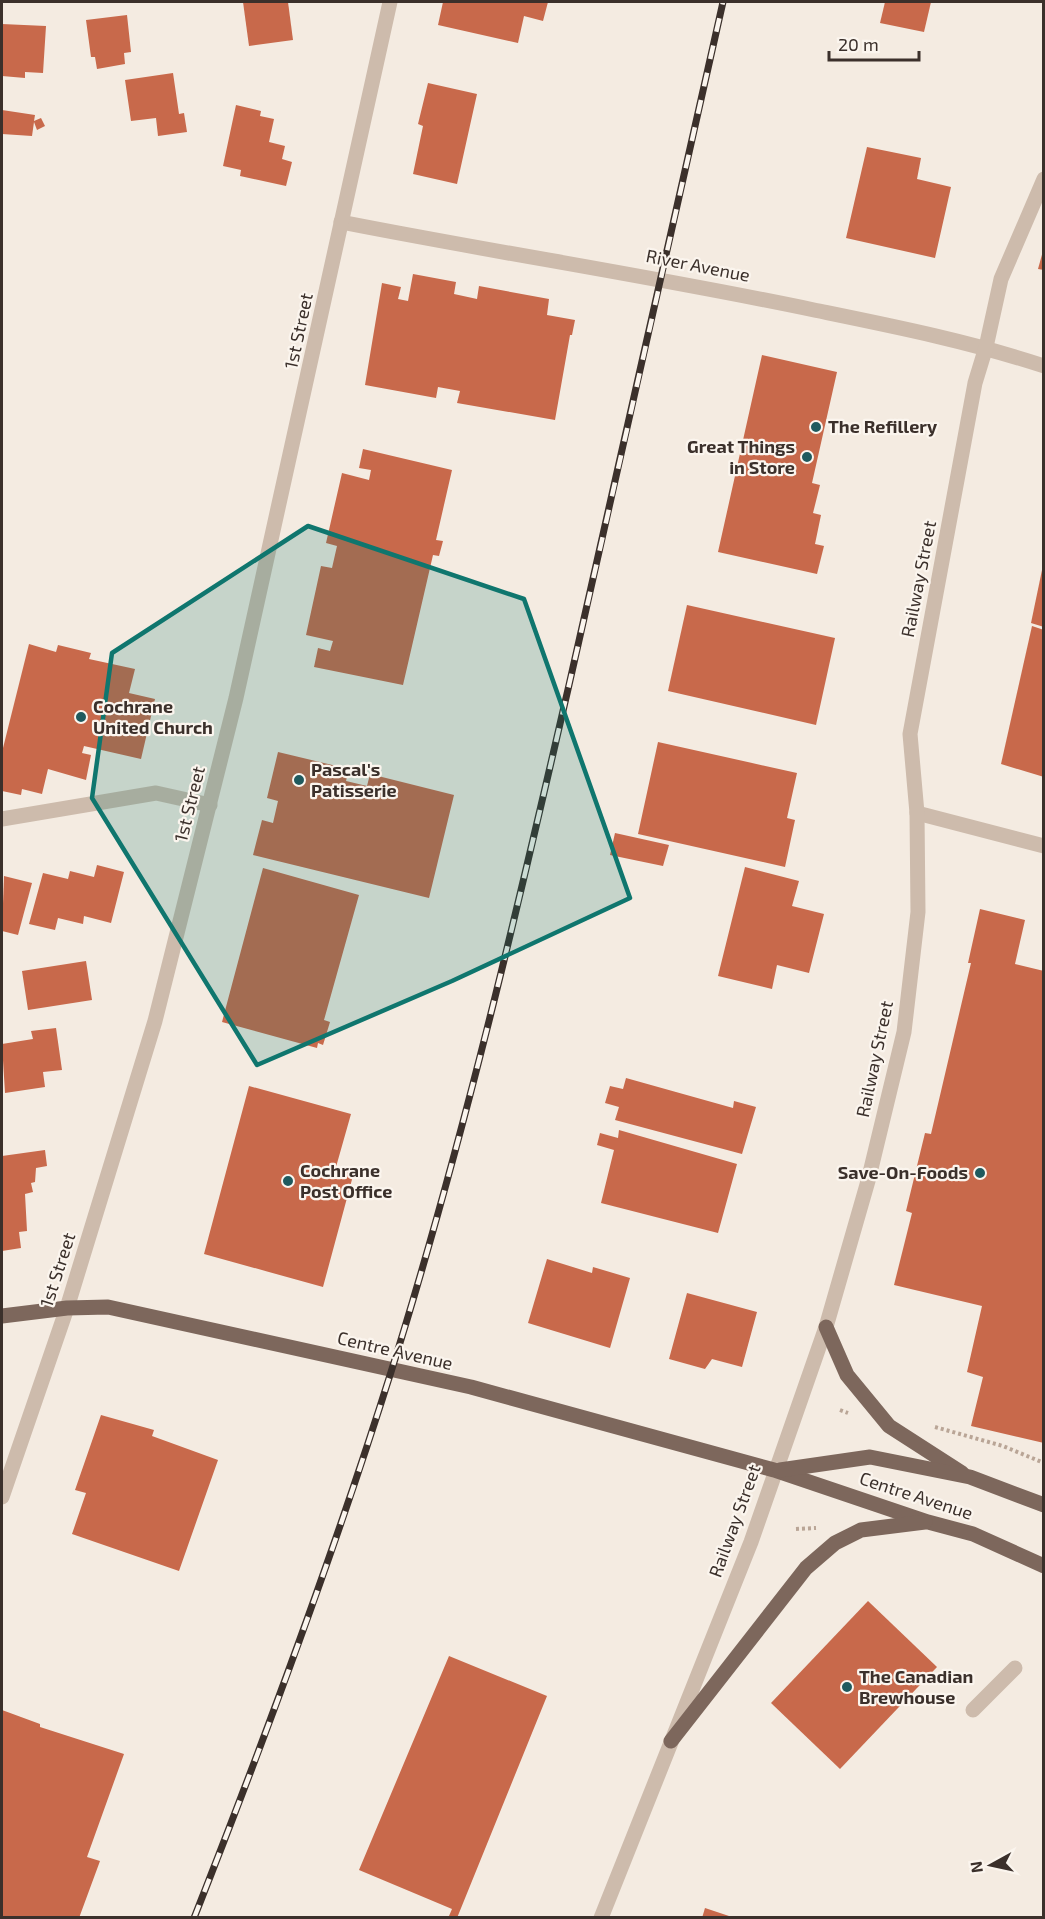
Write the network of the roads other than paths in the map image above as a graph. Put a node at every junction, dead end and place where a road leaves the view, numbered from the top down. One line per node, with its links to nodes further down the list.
1 (390, 2): 3 (street, 1st Street)
2 (1044, 179): 4 (street, Railway Street)
3 (341, 222): 4 (street, River Avenue); 6 (street, 1st Street)
4 (986, 347): 5 (street, River Avenue); 7 (street, Railway Street)
5 (1044, 366)
6 (210, 804): 8 (street); 10 (street, 1st Street)
7 (917, 813): 9 (street); 12 (street, Railway Street)
8 (2, 819)
9 (1044, 846)
10 (67, 1308): 11 (main road, Centre Avenue); 13 (main road, Centre Avenue); 15 (street, 1st Street)
11 (2, 1316)
12 (826, 1327): 13 (street, Railway Street); 14 (main road)
13 (774, 1470): 14 (main road, Centre Avenue); 17 (main road, Centre Avenue); 21 (street, Railway Street)
14 (970, 1478): 16 (main road, Centre Avenue)
15 (2, 1497)
16 (1044, 1505)
17 (928, 1522): 18 (main road, Centre Avenue); 21 (main road)
18 (1044, 1566)
19 (1015, 1668): 20 (street)
20 (973, 1710)
21 (671, 1741): 22 (street, Railway Street)
22 (601, 1917)

